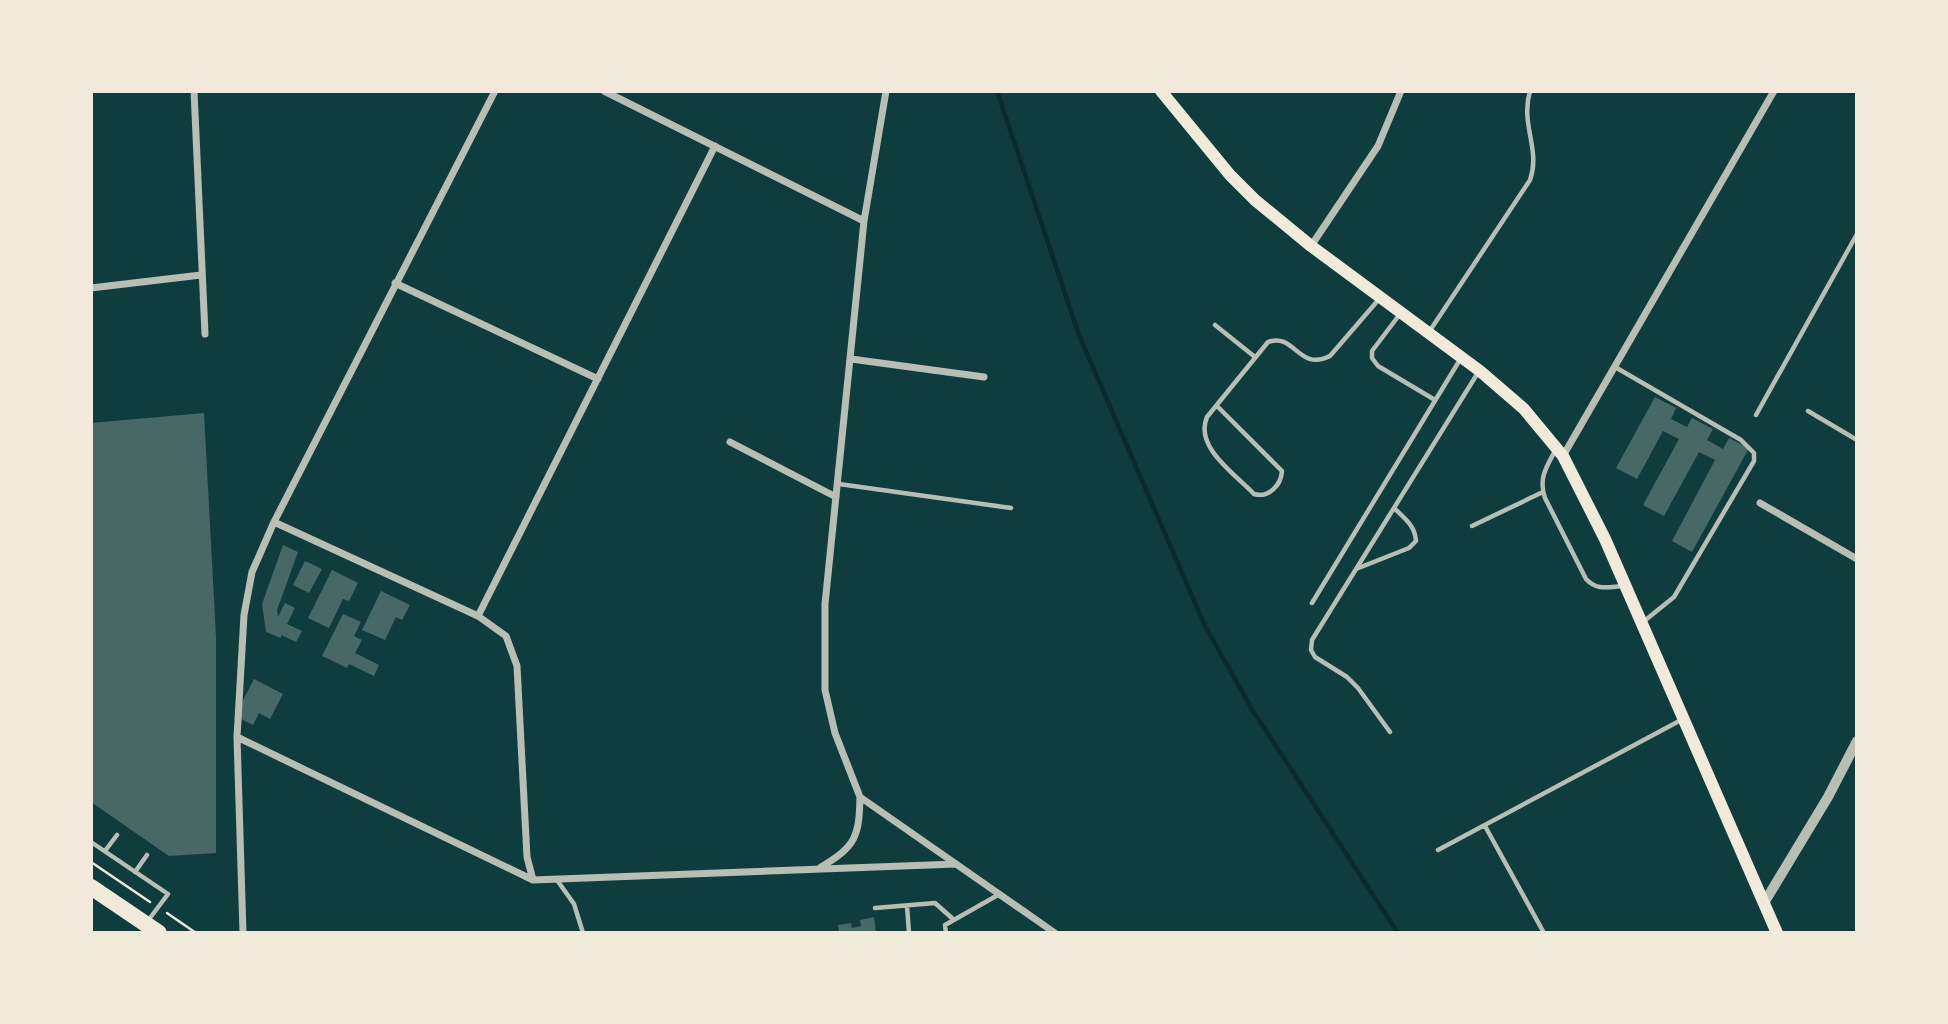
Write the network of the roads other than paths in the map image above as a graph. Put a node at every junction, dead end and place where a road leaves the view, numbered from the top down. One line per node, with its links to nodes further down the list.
1 (194, 91): 13 (street)
2 (495, 91): 14 (street)
3 (604, 91): 9 (street)
4 (886, 91): 10 (street)
5 (1161, 91): 12 (main road)
6 (1401, 91): 12 (street)
7 (1530, 91): 19 (lane)
8 (1774, 91): 24 (street)
9 (715, 146): 10 (street); 27 (street)
10 (864, 220): 23 (street)
11 (1857, 234): 31 (lane)
12 (1311, 246): 16 (main road)
13 (201, 275): 15 (street); 20 (street)
14 (396, 283): 27 (street); 41 (street)
15 (91, 288)
16 (1380, 297): 17 (main road); 21 (lane)
17 (1401, 313): 19 (main road); 28 (lane)
18 (1215, 325): 21 (lane)
19 (1429, 333): 22 (main road)
20 (205, 334)
21 (1255, 357): 29 (lane)
22 (1461, 357): 25 (main road); 28 (lane)
23 (851, 359): 26 (street); 35 (street)
24 (1615, 367): 34 (street); 48 (lane)
25 (1480, 371): 34 (main road); 40 (lane)
26 (984, 377)
27 (598, 379): 47 (street)
28 (1435, 400): 46 (lane)
29 (1217, 406): 29 (lane)
30 (1808, 411): 32 (lane)
31 (1756, 415)
32 (1857, 440)
33 (730, 442): 37 (street)
34 (1560, 453): 36 (lane); 45 (main road)
35 (839, 484): 37 (street); 39 (lane)
36 (1543, 492): 42 (lane); 45 (lane)
37 (836, 497): 53 (street)
38 (1760, 503): 43 (street)
39 (1011, 508)
40 (1394, 508): 44 (lane); 44 (lane)
41 (274, 522): 47 (street); 51 (street)
42 (1472, 526)
43 (1857, 559)
44 (1356, 570): 50 (lane)
45 (1626, 586): 48 (main road)
46 (1312, 603)
47 (478, 616): 64 (street)
48 (1642, 623): 49 (main road)
49 (1684, 719): 54 (lane); 67 (main road)
50 (1390, 732)
51 (237, 737): 64 (street); 73 (street)
52 (1857, 741): 67 (street)
53 (860, 797): 60 (street); 61 (street)
54 (1485, 826): 57 (lane); 78 (lane)
55 (117, 835): 58 (lane)
56 (91, 842): 58 (lane)
57 (1438, 850)
58 (105, 852): 62 (lane)
59 (147, 855): 62 (lane)
60 (957, 864): 61 (street); 66 (street)
61 (818, 869): 63 (street)
62 (135, 872): 71 (lane)
63 (556, 879): 64 (street); 74 (lane)
64 (533, 880)
65 (91, 887): 71 (highway)
66 (999, 894): 70 (lane); 72 (street)
67 (1764, 903): 79 (main road)
68 (906, 906): 69 (lane); 70 (lane); 75 (lane)
69 (875, 908)
70 (953, 919): 76 (lane)
71 (152, 929)
72 (1042, 929): 77 (street)
73 (243, 933)
74 (583, 933)
75 (909, 933)
76 (946, 933)
77 (1055, 933)
78 (1544, 933)
79 (1777, 933)

